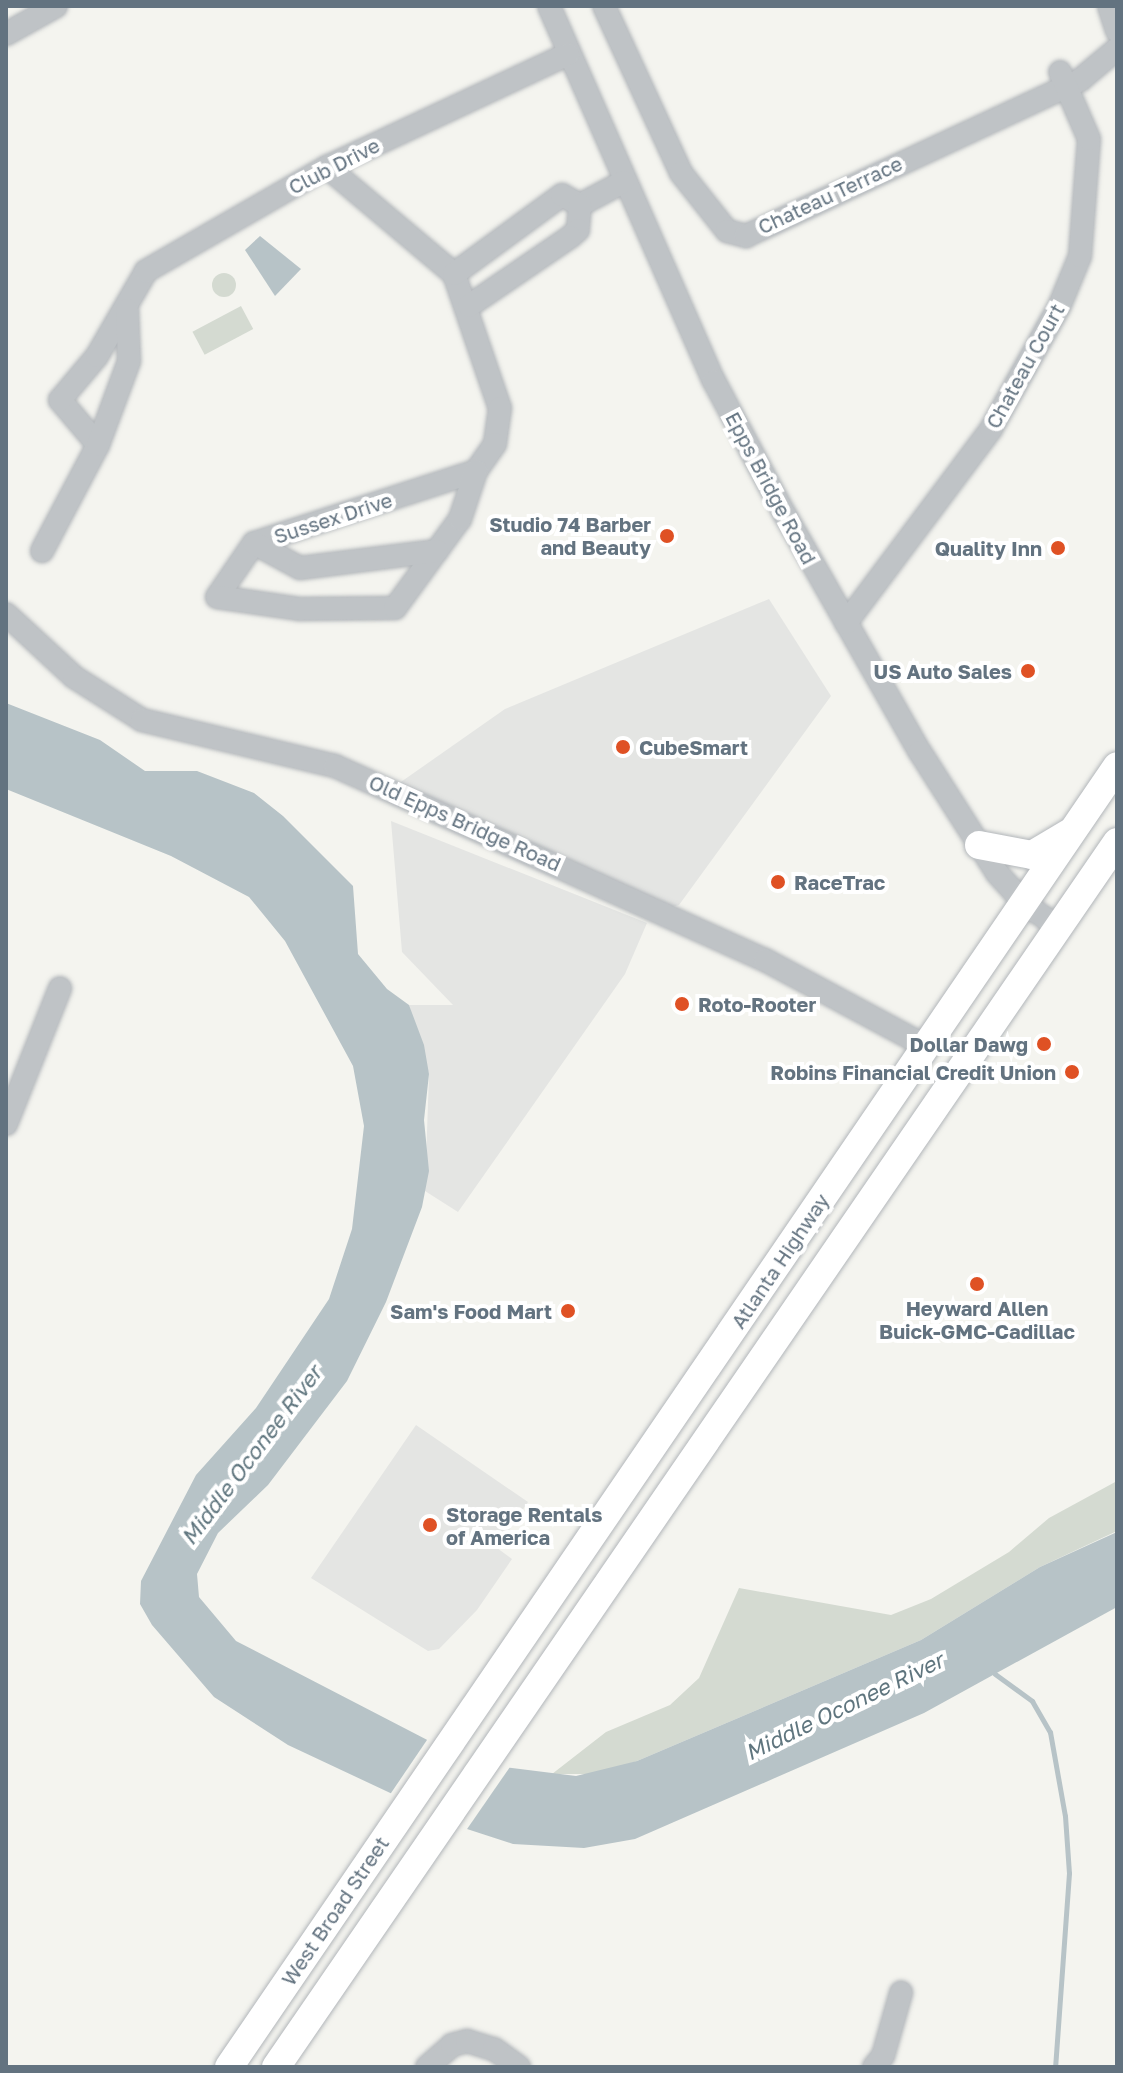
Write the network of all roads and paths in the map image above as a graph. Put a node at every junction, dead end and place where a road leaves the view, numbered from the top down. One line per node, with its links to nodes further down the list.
1 (56, 6): 6 (street)
2 (549, 6): 8 (street, Epps Bridge Road)
3 (604, 6): 9 (street, Chateau Terrace)
4 (1109, 6): 5 (street)
5 (1117, 31)
6 (6, 34)
7 (1117, 49): 9 (street, Chateau Terrace)
8 (568, 54): 10 (street, Club Drive); 11 (street, Epps Bridge Road)
9 (1065, 78): 22 (street, Chateau Court)
10 (327, 167): 13 (street); 15 (street, Club Drive)
11 (623, 182): 12 (street); 22 (street, Epps Bridge Road)
12 (580, 205): 13 (street); 14 (street)
13 (454, 274): 14 (street, Sussex Drive)
14 (469, 306): 17 (street, Sussex Drive)
15 (127, 310): 16 (street, Club Drive); 16 (street, Club Drive)
16 (98, 445): 19 (street, Club Drive)
17 (476, 471): 18 (street, Sussex Drive); 20 (street, Sussex Drive)
18 (254, 543): 20 (street); 20 (street, Sussex Drive)
19 (42, 551)
20 (437, 551)
21 (6, 614): 30 (street, Old Epps Bridge Road)
22 (846, 623): 26 (street, Epps Bridge Road)
23 (1117, 766): 24 (main road, Atlanta Highway)
24 (1077, 829): 26 (main road); 27 (main road, Atlanta Highway)
25 (1117, 842): 28 (main road, Atlanta Highway)
26 (979, 845): 27 (street, Epps Bridge Road)
27 (1026, 905): 28 (street, Epps Bridge Road); 30 (main road, Atlanta Highway)
28 (1060, 928): 33 (main road, Atlanta Highway)
29 (60, 988): 31 (street)
30 (927, 1047): 32 (main road, Atlanta Highway)
31 (6, 1124)
32 (441, 1755): 35 (main road, West Broad Street)
33 (460, 1804): 36 (main road, West Broad Street)
34 (901, 1993): 39 (street)
35 (229, 2067)
36 (276, 2067)
37 (427, 2067): 38 (street)
38 (519, 2067)
39 (874, 2067)

